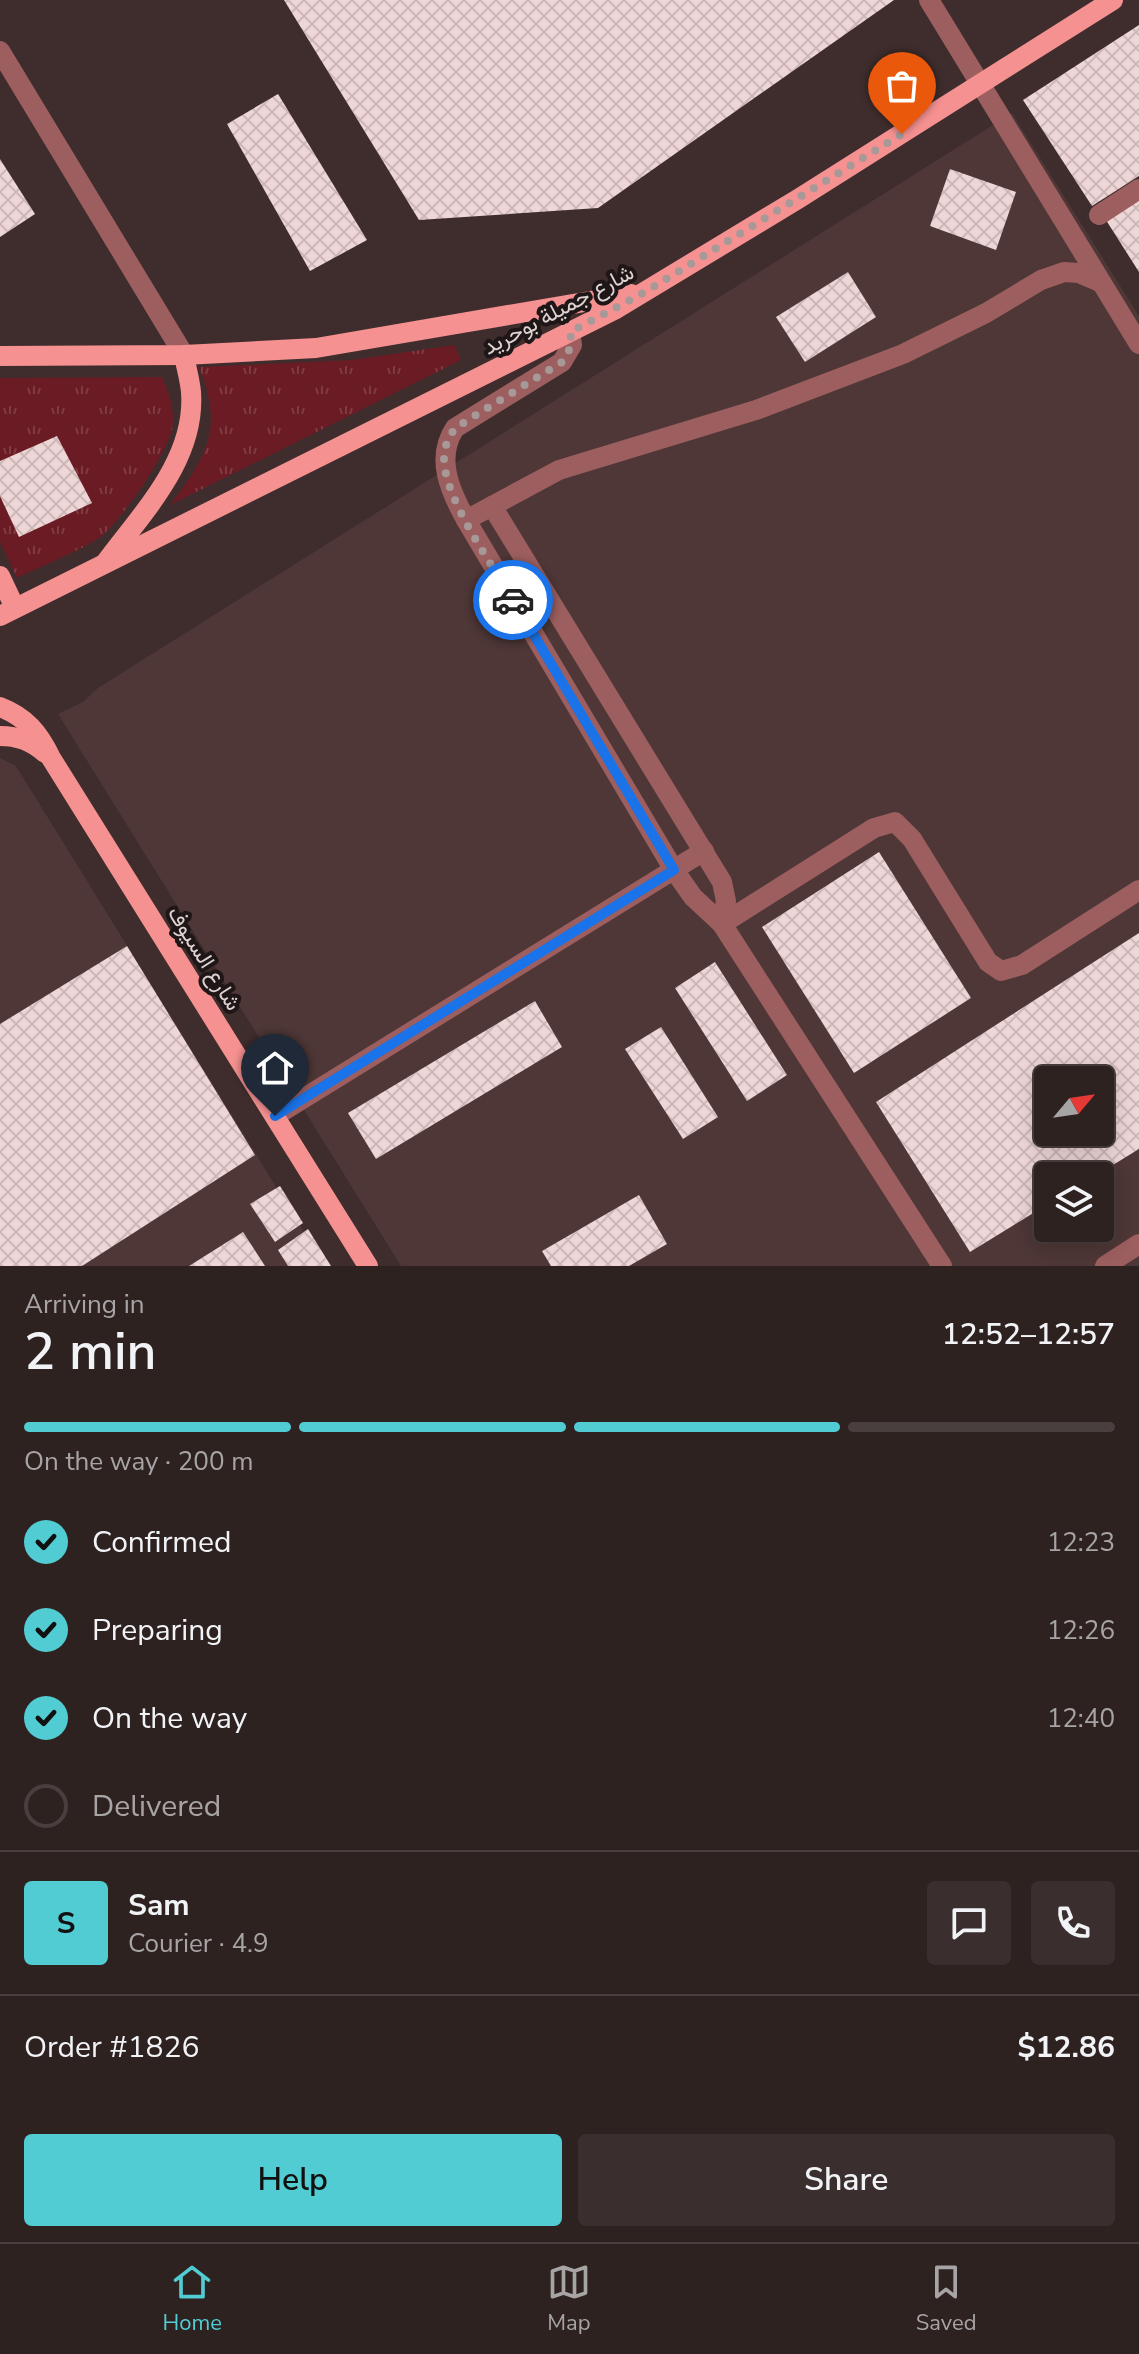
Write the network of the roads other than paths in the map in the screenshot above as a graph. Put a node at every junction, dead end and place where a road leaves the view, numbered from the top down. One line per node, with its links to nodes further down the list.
1 (929, 0): 4 (street)
2 (1113, 0): 4 (main road, شارع جميلة بوحريد)
3 (0, 51): 11 (street)
4 (981, 84): 7 (street); 8 (main road, شارع جميلة بوحريد)
5 (1139, 189): 6 (street)
6 (1099, 215)
7 (1100, 282): 10 (street); 13 (street)
8 (645, 292): 9 (main road, شارع جميلة بوحريد); 11 (main road)
9 (570, 332): 14 (street); 15 (main road, شارع جميلة بوحريد)
10 (1139, 344)
11 (184, 355): 12 (main road); 15 (main road)
12 (0, 356)
13 (492, 506): 14 (street); 21 (street)
14 (466, 520): 22 (street)
15 (103, 565): 17 (main road, شارع جميلة بوحريد)
16 (0, 576): 17 (main road)
17 (8, 612)
18 (0, 707): 20 (main road, شارع السيوف)
19 (0, 736): 20 (main road)
20 (51, 758): 25 (main road, شارع السيوف)
21 (704, 851): 22 (street); 24 (street)
22 (674, 870): 24 (street); 25 (street)
23 (1139, 890): 24 (street)
24 (722, 924): 28 (street)
25 (275, 1116): 27 (main road, شارع السيوف)
26 (1139, 1244): 29 (street)
27 (368, 1266)
28 (942, 1266)
29 (1105, 1266)

